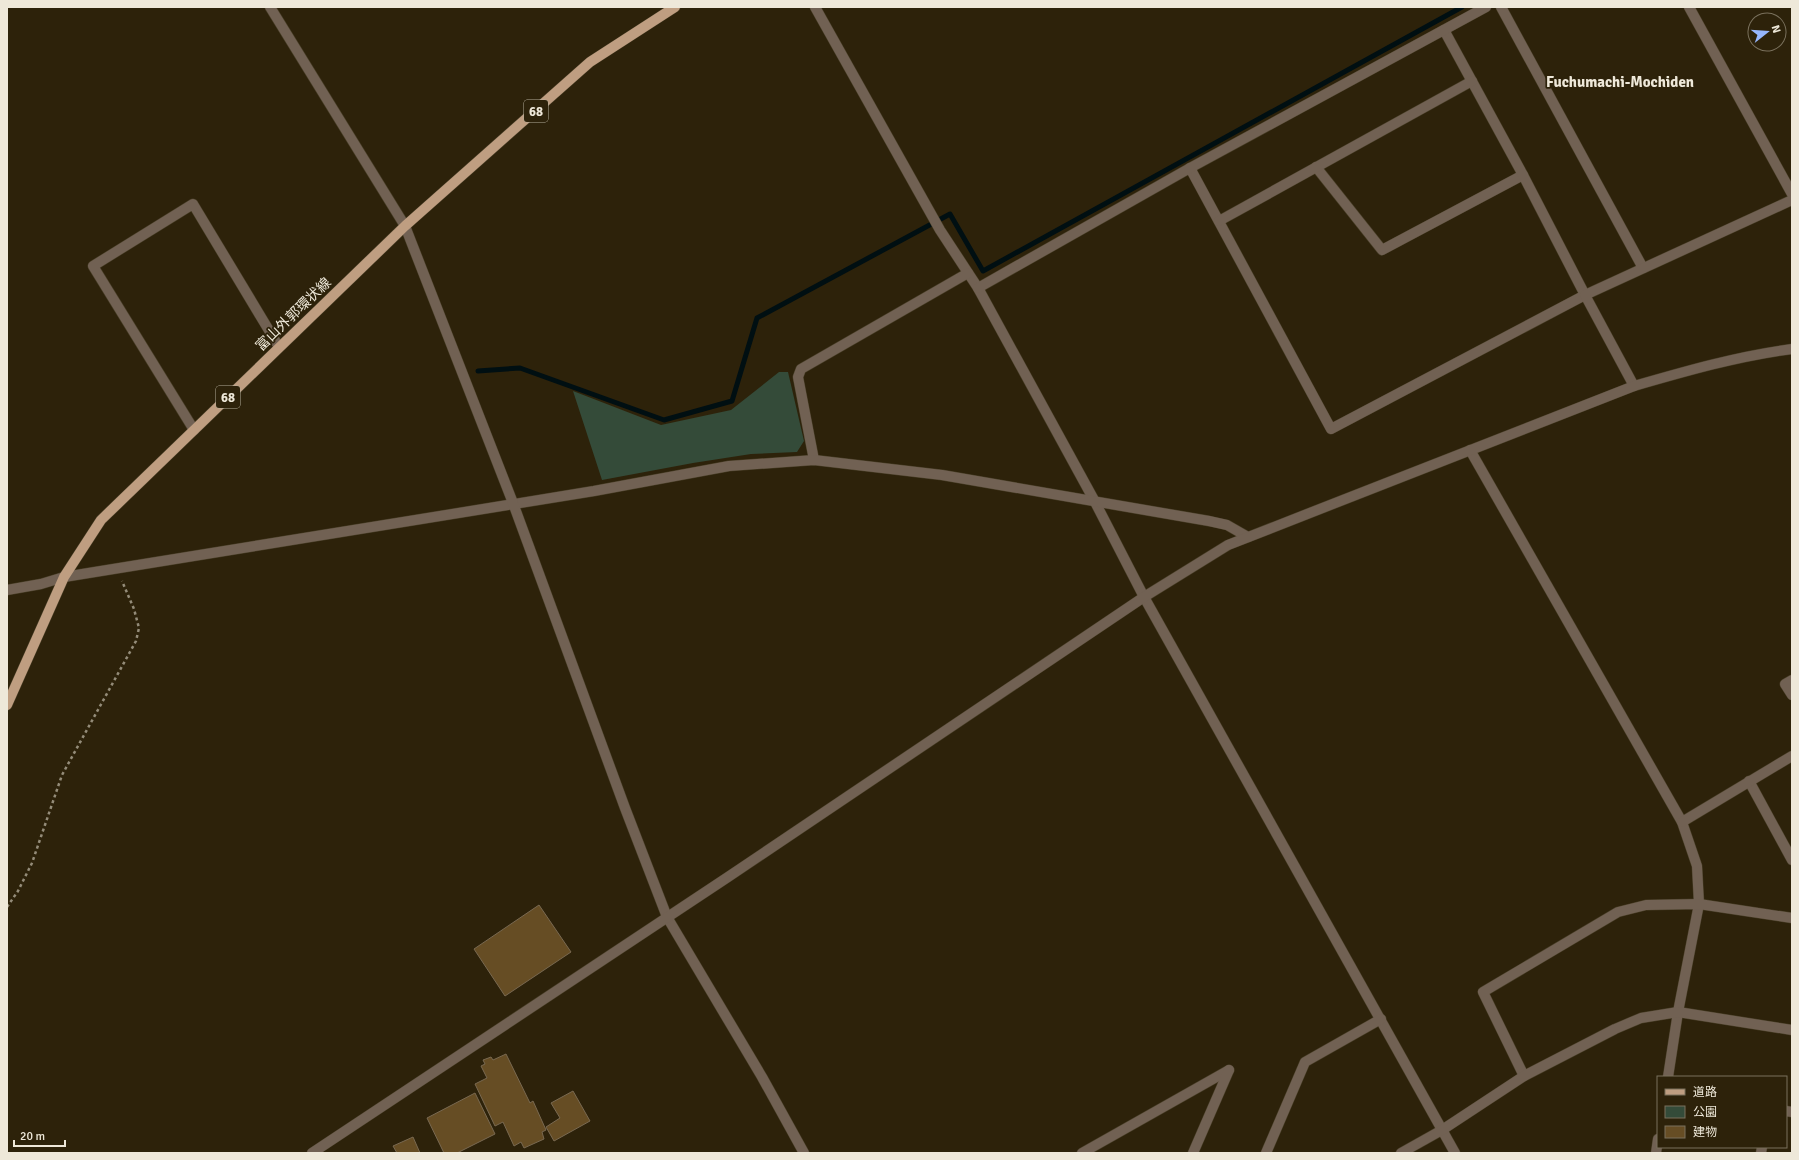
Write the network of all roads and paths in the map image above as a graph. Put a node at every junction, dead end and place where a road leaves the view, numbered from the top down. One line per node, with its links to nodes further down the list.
1 (270, 7): 15 (street)
2 (675, 7): 15 (main road, 富山外郭環状線 / 68)
3 (815, 7): 17 (street)
4 (1486, 7): 7 (street)
5 (1501, 7): 16 (street)
6 (1689, 7): 12 (street)
7 (1444, 30): 8 (street); 10 (street)
8 (1472, 81): 9 (street); 11 (street)
9 (1316, 167): 11 (street); 14 (street)
10 (1190, 168): 14 (street); 18 (street)
11 (1523, 175): 19 (street)
12 (1792, 194)
13 (1792, 200): 16 (street)
14 (1219, 221): 19 (street)
15 (405, 226): 20 (main road, 富山外郭環状線 / 68); 27 (street)
16 (1643, 268): 19 (street)
17 (968, 273): 18 (street); 25 (street)
18 (978, 288): 26 (street)
19 (1585, 295): 22 (street)
20 (279, 347): 23 (main road, 富山外郭環状線 / 68); 23 (street)
21 (1792, 349): 22 (street)
22 (1634, 386): 24 (street)
23 (194, 430): 30 (main road, 富山外郭環状線 / 68)
24 (1470, 450): 28 (street); 38 (street)
25 (814, 460): 26 (street); 27 (street)
26 (1094, 500): 28 (street); 32 (street)
27 (513, 503): 29 (street); 42 (street)
28 (1248, 537): 32 (street)
29 (117, 569): 30 (street); 41 (path)
30 (64, 578): 31 (street); 35 (main road, 富山外郭環状線 / 68)
31 (7, 590)
32 (1144, 597): 42 (street); 45 (street)
33 (1792, 680): 34 (street)
34 (1792, 695)
35 (7, 705)
36 (1792, 756): 37 (street)
37 (1749, 782): 38 (street); 39 (street)
38 (1682, 822): 40 (street)
39 (1792, 860)
40 (1699, 904): 43 (street); 44 (street); 47 (street)
41 (7, 906)
42 (667, 917): 50 (street); 51 (street)
43 (1792, 918)
44 (1678, 1012): 46 (street); 47 (street); 48 (street)
45 (1381, 1019): 49 (street); 54 (street)
46 (1792, 1030)
47 (1524, 1076): 49 (street)
48 (1668, 1076)
49 (1442, 1130): 55 (street); 56 (street)
50 (312, 1153)
51 (804, 1153)
52 (1082, 1153): 53 (street)
53 (1193, 1153)
54 (1266, 1153)
55 (1401, 1153)
56 (1455, 1153)

